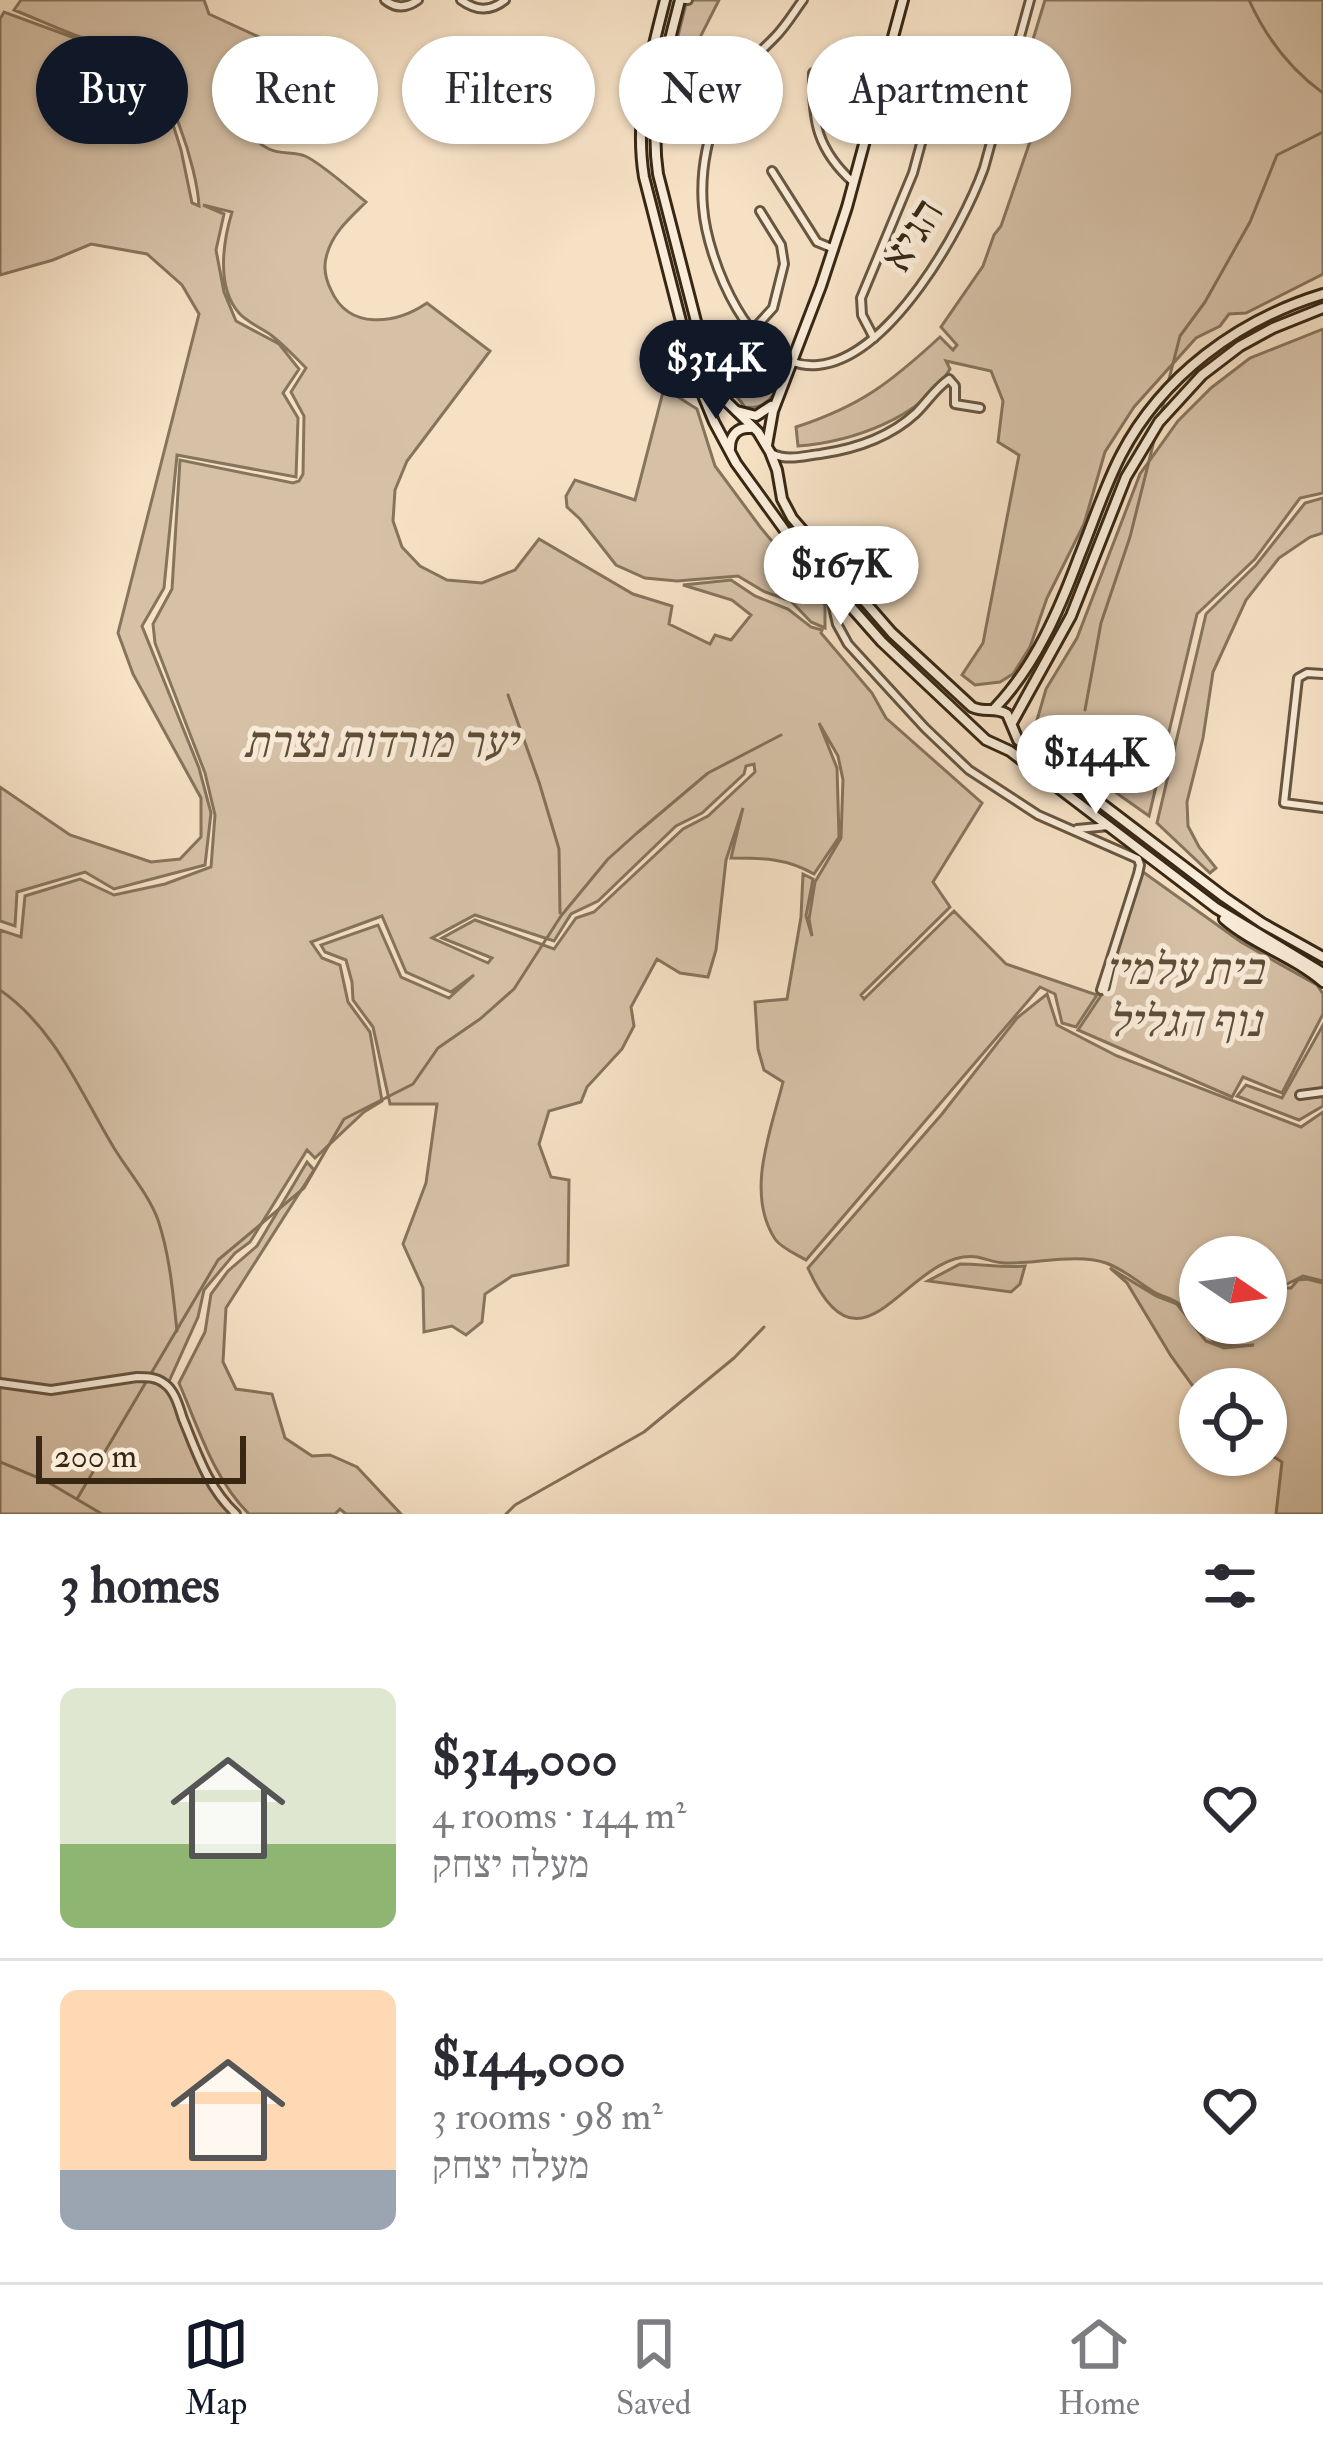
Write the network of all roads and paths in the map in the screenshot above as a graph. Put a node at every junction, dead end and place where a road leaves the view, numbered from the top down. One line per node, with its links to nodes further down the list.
1 (385, 0): 2 (street)
2 (418, 0)
3 (461, 0): 4 (street)
4 (505, 0)
5 (665, 0): 26 (main road)
6 (684, 0): 23 (main road)
7 (803, 0): 18 (street)
8 (903, 0): 13 (main road)
9 (1030, 0): 19 (street, הגיא)
10 (824, 144): 13 (street)
11 (921, 144): 19 (street)
12 (772, 171): 15 (street)
13 (854, 182): 15 (main road)
14 (760, 211): 18 (street)
15 (834, 250): 20 (main road)
16 (1323, 294): 32 (main road)
17 (1323, 308): 33 (main road)
18 (752, 331): 20 (street)
19 (874, 338): 20 (street, הגיא)
20 (792, 361): 21 (main road)
21 (777, 400): 23 (main road); 24 (main road); 25 (main road)
22 (980, 408): 27 (street)
23 (732, 409): 24 (main road)
24 (753, 429): 25 (main road); 26 (main road)
25 (769, 449): 27 (street); 28 (main road)
26 (732, 457): 29 (main road)
27 (798, 457): 28 (street)
28 (777, 476): 29 (main road); 32 (main road)
29 (747, 480): 30 (main road)
30 (826, 578): 34 (main road); 38 (street)
31 (1323, 674): 36 (street)
32 (992, 711): 33 (main road); 34 (main road)
33 (1012, 725): 35 (main road); 39 (main road)
34 (982, 736): 35 (main road)
35 (996, 744): 37 (main road)
36 (1323, 808)
37 (1109, 826): 38 (street); 40 (main road)
38 (1067, 828): 41 (street)
39 (1323, 957)
40 (1323, 977)
41 (1101, 990)
42 (1323, 1092): 43 (street)
43 (1300, 1095)
44 (0, 1383): 45 (street)
45 (236, 1514)

